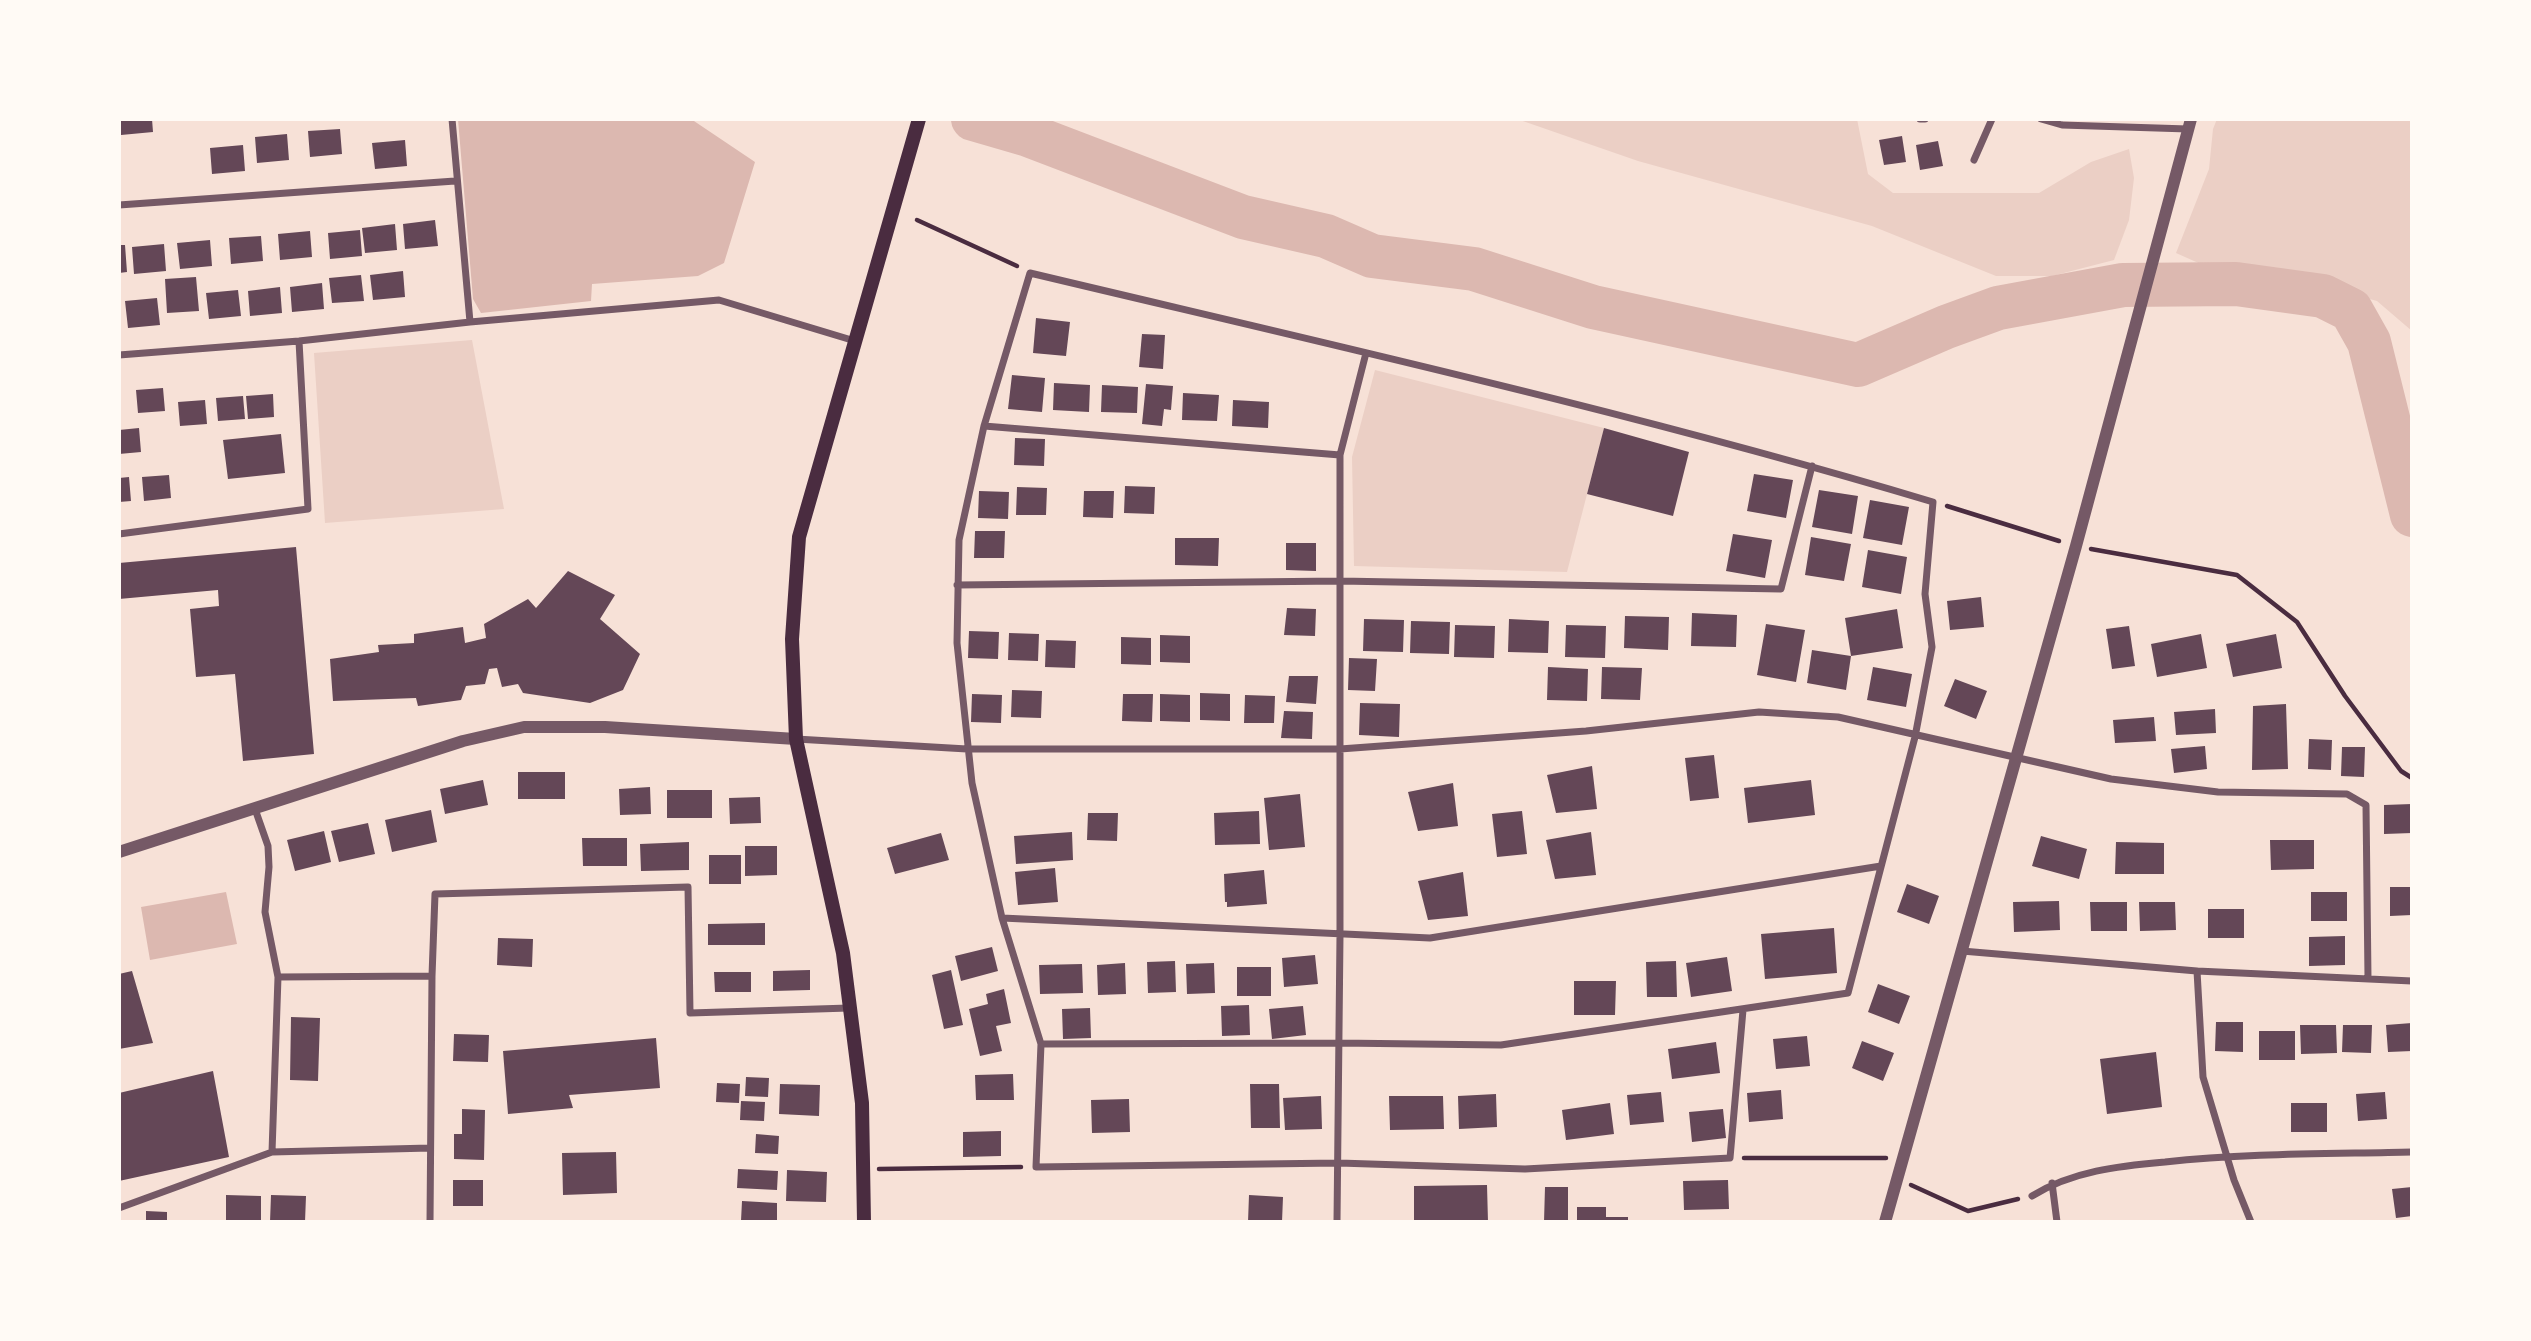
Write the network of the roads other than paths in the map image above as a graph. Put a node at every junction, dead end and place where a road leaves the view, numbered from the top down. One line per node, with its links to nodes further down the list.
1 (452, 119): 7 (street)
2 (919, 119): 11 (main road)
3 (1992, 119): 6 (street)
4 (2041, 119): 5 (street)
5 (2190, 124): 24 (street)
6 (1975, 160)
7 (455, 181): 8 (street); 9 (street)
8 (119, 205)
9 (470, 322): 10 (street); 11 (street)
10 (299, 341): 13 (street); 17 (street)
11 (856, 341): 21 (main road)
12 (1366, 353): 14 (street); 15 (street); 16 (street)
13 (119, 355)
14 (984, 426): 15 (street); 19 (street)
15 (1340, 455): 18 (street)
16 (1812, 466): 18 (street); 20 (street)
17 (119, 534)
18 (1340, 581): 19 (street); 23 (street)
19 (957, 585): 22 (street)
20 (1915, 737): 23 (street); 24 (street); 27 (street)
21 (796, 739): 22 (street); 25 (street); 36 (main road)
22 (967, 748): 23 (street); 28 (street)
23 (1340, 748): 29 (street)
24 (2017, 757): 30 (street); 34 (street)
25 (256, 809): 26 (street); 33 (street)
26 (119, 852)
27 (1881, 866): 29 (street); 37 (street)
28 (1002, 918): 29 (street); 39 (street)
29 (1340, 935): 38 (street)
30 (1962, 950): 31 (street); 51 (street)
31 (2196, 971): 34 (street); 43 (street)
32 (432, 976): 33 (street); 36 (street); 40 (street)
33 (278, 977): 41 (street)
34 (2368, 978): 35 (street)
35 (2412, 981)
36 (849, 1008): 49 (main road)
37 (1742, 1010): 38 (street); 44 (street)
38 (1338, 1043): 39 (street); 44 (street)
39 (1041, 1044): 44 (street)
40 (430, 1148): 41 (street); 48 (street)
41 (272, 1152): 47 (street)
42 (2412, 1152): 43 (street)
43 (2227, 1155): 45 (street); 53 (street)
44 (1339, 1163): 50 (street)
45 (2052, 1183): 46 (street); 52 (street)
46 (2032, 1196)
47 (119, 1208)
48 (430, 1222)
49 (864, 1222)
50 (1337, 1222)
51 (1885, 1222)
52 (2057, 1222)
53 (2250, 1222)

